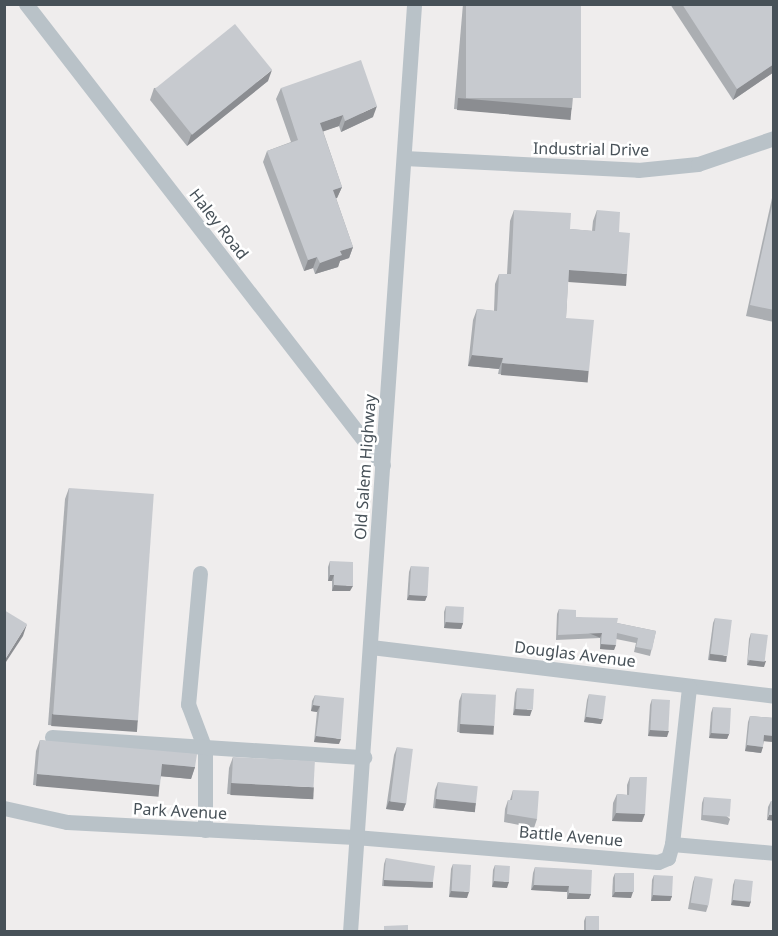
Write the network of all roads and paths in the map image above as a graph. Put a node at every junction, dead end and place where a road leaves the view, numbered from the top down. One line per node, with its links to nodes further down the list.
1 (26, 4): 5 (street, Haley Road)
2 (414, 4): 4 (street, Old Salem Highway)
3 (774, 138): 4 (street, Industrial Drive)
4 (404, 158): 5 (street, Old Salem Highway)
5 (383, 465): 7 (street, Old Salem Highway)
6 (200, 573): 11 (street)
7 (371, 646): 8 (street, Douglas Avenue); 12 (street, Old Salem Highway)
8 (689, 687): 9 (street, Douglas Avenue); 16 (street)
9 (774, 696)
10 (52, 737): 11 (street)
11 (205, 749): 12 (street); 14 (street)
12 (364, 758): 15 (street, Old Salem Highway)
13 (4, 808): 14 (street, Park Avenue)
14 (205, 830): 15 (street, Park Avenue)
15 (355, 837): 16 (street, Battle Avenue); 18 (street, Old Salem Highway)
16 (672, 843): 17 (street)
17 (774, 853)
18 (350, 932)

